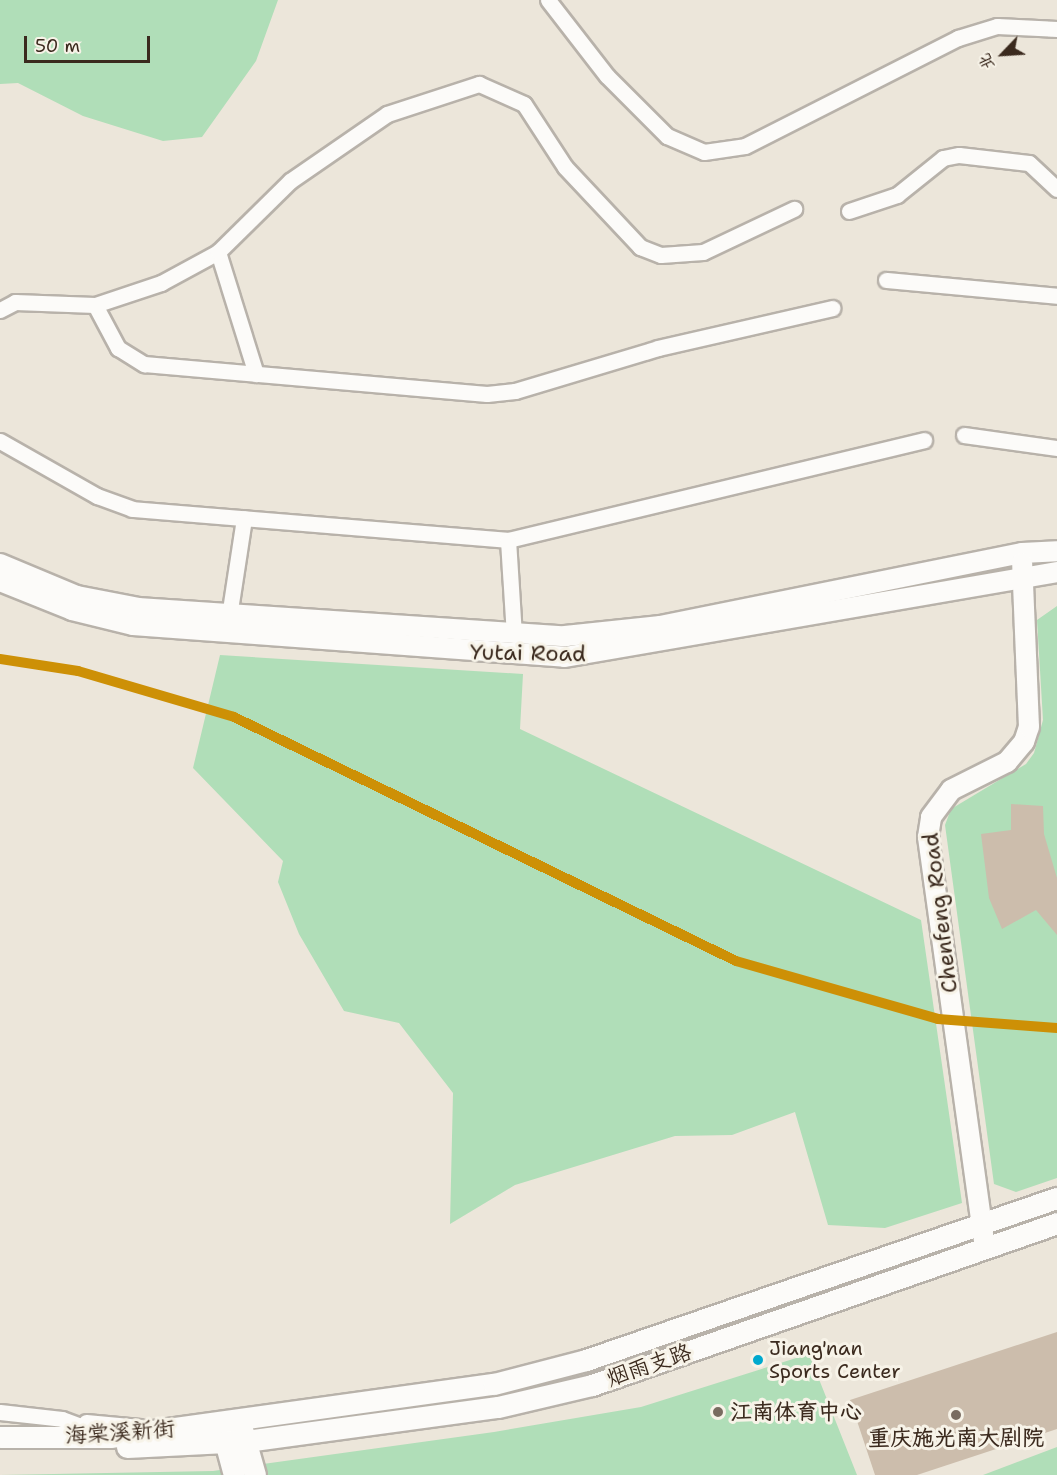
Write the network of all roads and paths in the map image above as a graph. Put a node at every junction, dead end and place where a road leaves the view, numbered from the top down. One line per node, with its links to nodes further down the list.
1 (548, 0): 2 (street)
2 (1057, 30)
3 (1057, 189): 5 (street)
4 (794, 209): 6 (street)
5 (849, 212)
6 (218, 252): 9 (street); 12 (street)
7 (886, 280): 8 (street)
8 (1057, 296)
9 (95, 305): 11 (street); 12 (street)
10 (832, 308): 12 (street)
11 (0, 310)
12 (256, 374)
13 (964, 435): 16 (street)
14 (924, 440): 18 (street)
15 (0, 441): 17 (street)
16 (1057, 448)
17 (244, 518): 18 (street); 25 (street)
18 (508, 540): 26 (street)
19 (1057, 551): 20 (street, Yutai Road)
20 (1022, 553): 23 (street, Chenfeng Road); 26 (street, Yutai Road)
21 (0, 564): 25 (street, Yutai Road)
22 (1057, 572): 23 (street, Yutai Road)
23 (1023, 574): 25 (street, Yutai Road); 29 (street, Chenfeng Road)
24 (0, 580): 25 (street, Yutai Road)
25 (228, 623): 26 (street, Yutai Road)
26 (514, 635)
27 (1057, 1198): 29 (main road, 烟雨支路)
28 (1057, 1223): 30 (main road, 烟雨支路)
29 (981, 1225): 30 (street, Chenfeng Road); 34 (main road, 烟雨支路)
30 (985, 1248): 34 (main road, 烟雨支路)
31 (0, 1412): 32 (street)
32 (62, 1419): 33 (street); 36 (street)
33 (167, 1430): 34 (main road, 海棠溪新街); 36 (main road, 海棠溪新街)
34 (233, 1432): 37 (main road, 海棠溪新街); 39 (main road); 40 (main road)
35 (0, 1437): 36 (main road, 海棠溪新街)
36 (110, 1437): 37 (street)
37 (138, 1447): 38 (main road, 海棠溪新街)
38 (0, 1449)
39 (234, 1475)
40 (255, 1475)

